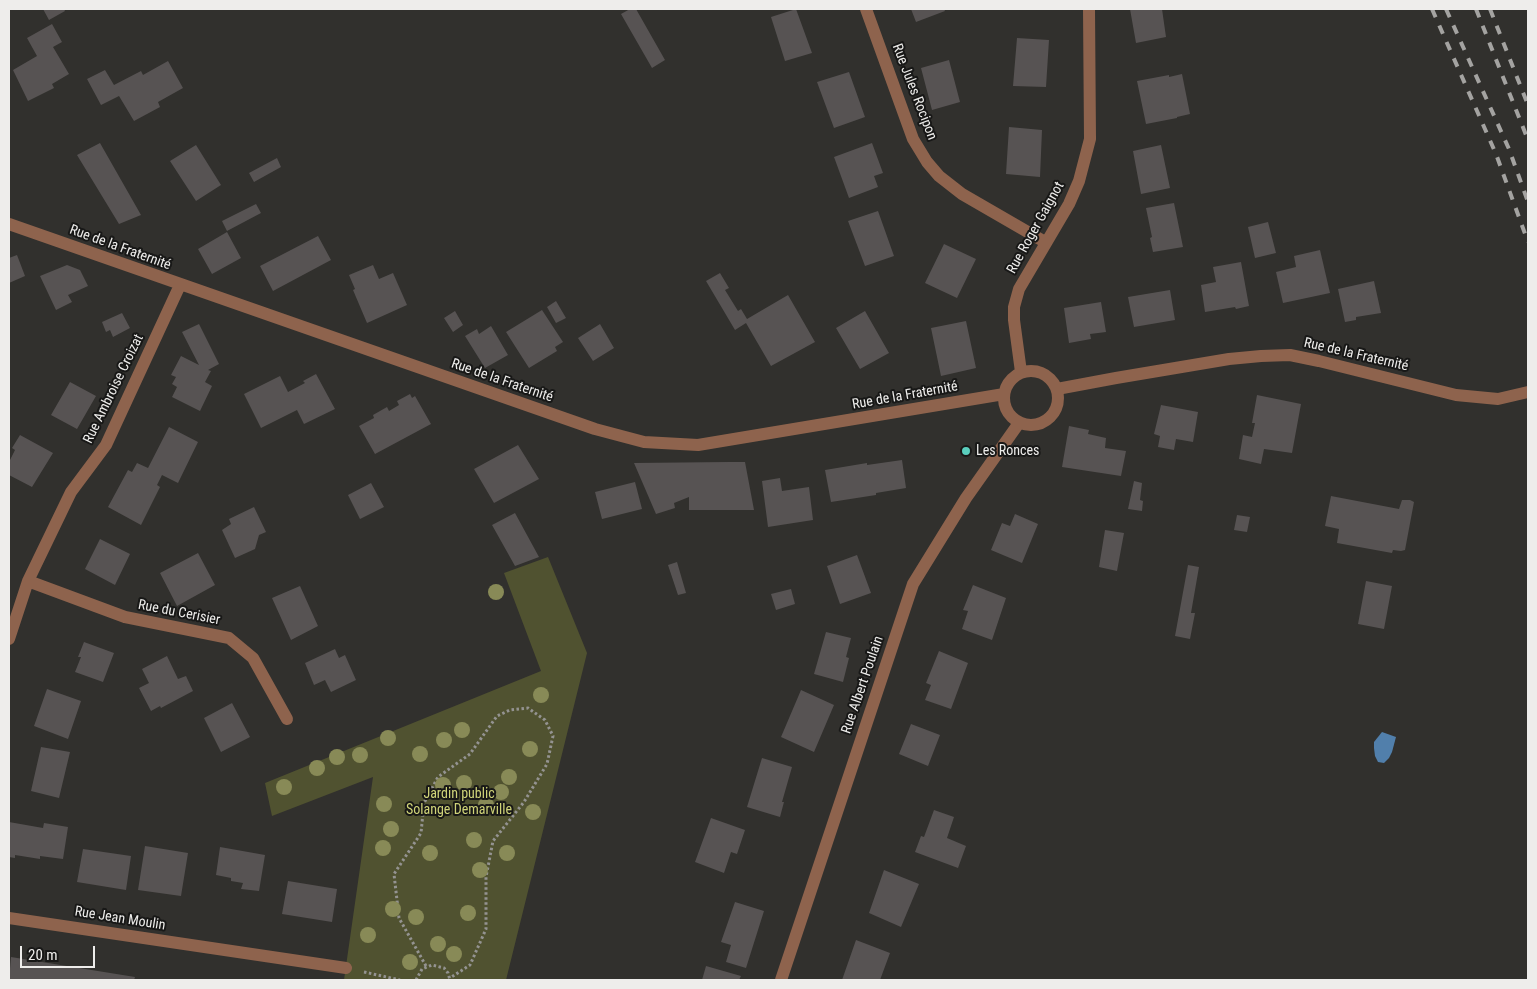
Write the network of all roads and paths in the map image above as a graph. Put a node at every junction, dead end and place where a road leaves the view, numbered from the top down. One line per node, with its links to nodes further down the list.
1 (866, 9): 4 (street, Rue Jules Rocipon)
2 (1089, 9): 4 (street, Rue Roger Gaignot)
3 (9, 224): 5 (street, Rue de la Fraternité)
4 (1046, 242): 6 (street, Rue Roger Gaignot)
5 (180, 285): 9 (street, Rue de la Fraternité); 11 (street, Rue Ambroise Croizat)
6 (1021, 372): 7 (street); 9 (street)
7 (1057, 390): 8 (street, Rue de la Fraternité); 10 (street)
8 (1528, 392)
9 (1004, 394): 10 (street)
10 (1020, 423): 20 (street, Rue Albert Poulain)
11 (28, 582): 12 (street, Rue Ambroise Croizat); 13 (street, Rue du Cerisier)
12 (9, 639)
13 (287, 719)
14 (9, 918): 16 (street, Rue Jean Moulin)
15 (426, 966): 17 (path); 17 (path); 19 (path)
16 (346, 968): 18 (path)
17 (450, 979)
18 (400, 980)
19 (416, 980)
20 (781, 980)

